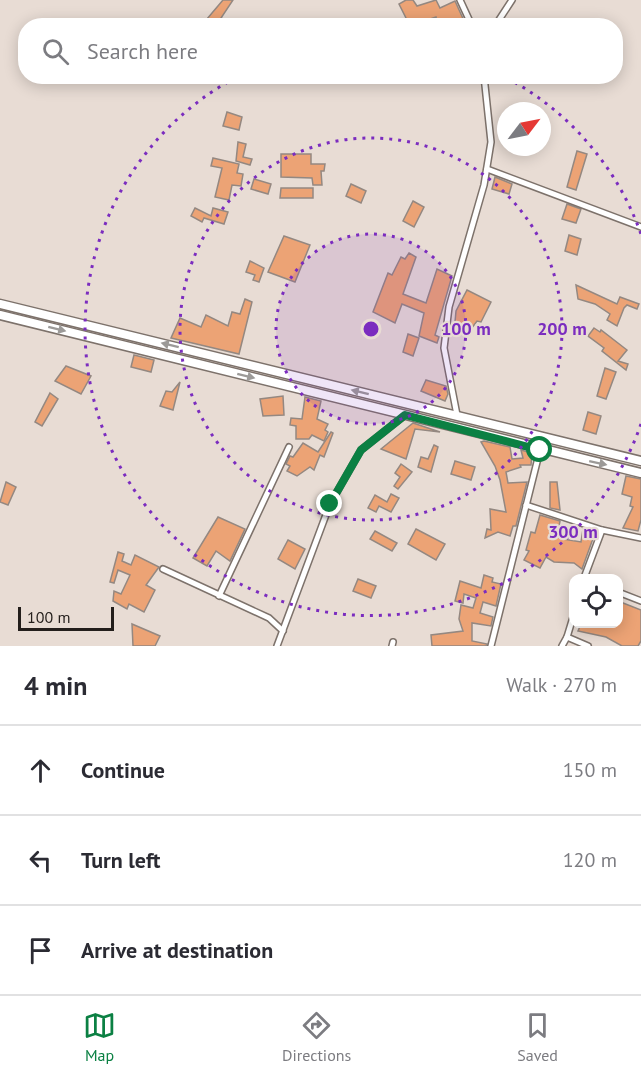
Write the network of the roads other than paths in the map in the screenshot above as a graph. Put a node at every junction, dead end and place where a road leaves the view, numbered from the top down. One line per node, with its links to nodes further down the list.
1 (460, 0): 3 (street)
2 (513, 0): 4 (street)
3 (468, 18)
4 (501, 18)
5 (485, 84): 6 (street)
6 (487, 169): 7 (street); 13 (street)
7 (641, 227)
8 (0, 304): 10 (main road, one-way to 8)
9 (0, 315): 11 (main road, one-way to 11)
10 (388, 399): 11 (main road); 13 (main road)
11 (387, 410): 12 (main road)
12 (405, 415): 16 (main road); 29 (street)
13 (457, 415): 15 (main road)
14 (289, 447): 26 (street)
15 (583, 448): 17 (main road); 18 (main road)
16 (540, 450): 17 (main road); 20 (street)
17 (579, 459): 19 (main road, one-way to 19)
18 (641, 461)
19 (641, 473)
20 (526, 506): 21 (street); 32 (street)
21 (602, 530): 22 (street); 24 (street)
22 (641, 537)
23 (163, 569): 26 (street)
24 (586, 574)
25 (623, 594): 27 (street)
26 (219, 596): 29 (street)
27 (641, 601)
28 (569, 628): 30 (street)
29 (283, 631): 31 (street)
30 (567, 637): 33 (street); 34 (street)
31 (277, 646)
32 (491, 646)
33 (562, 646)
34 (588, 646)

